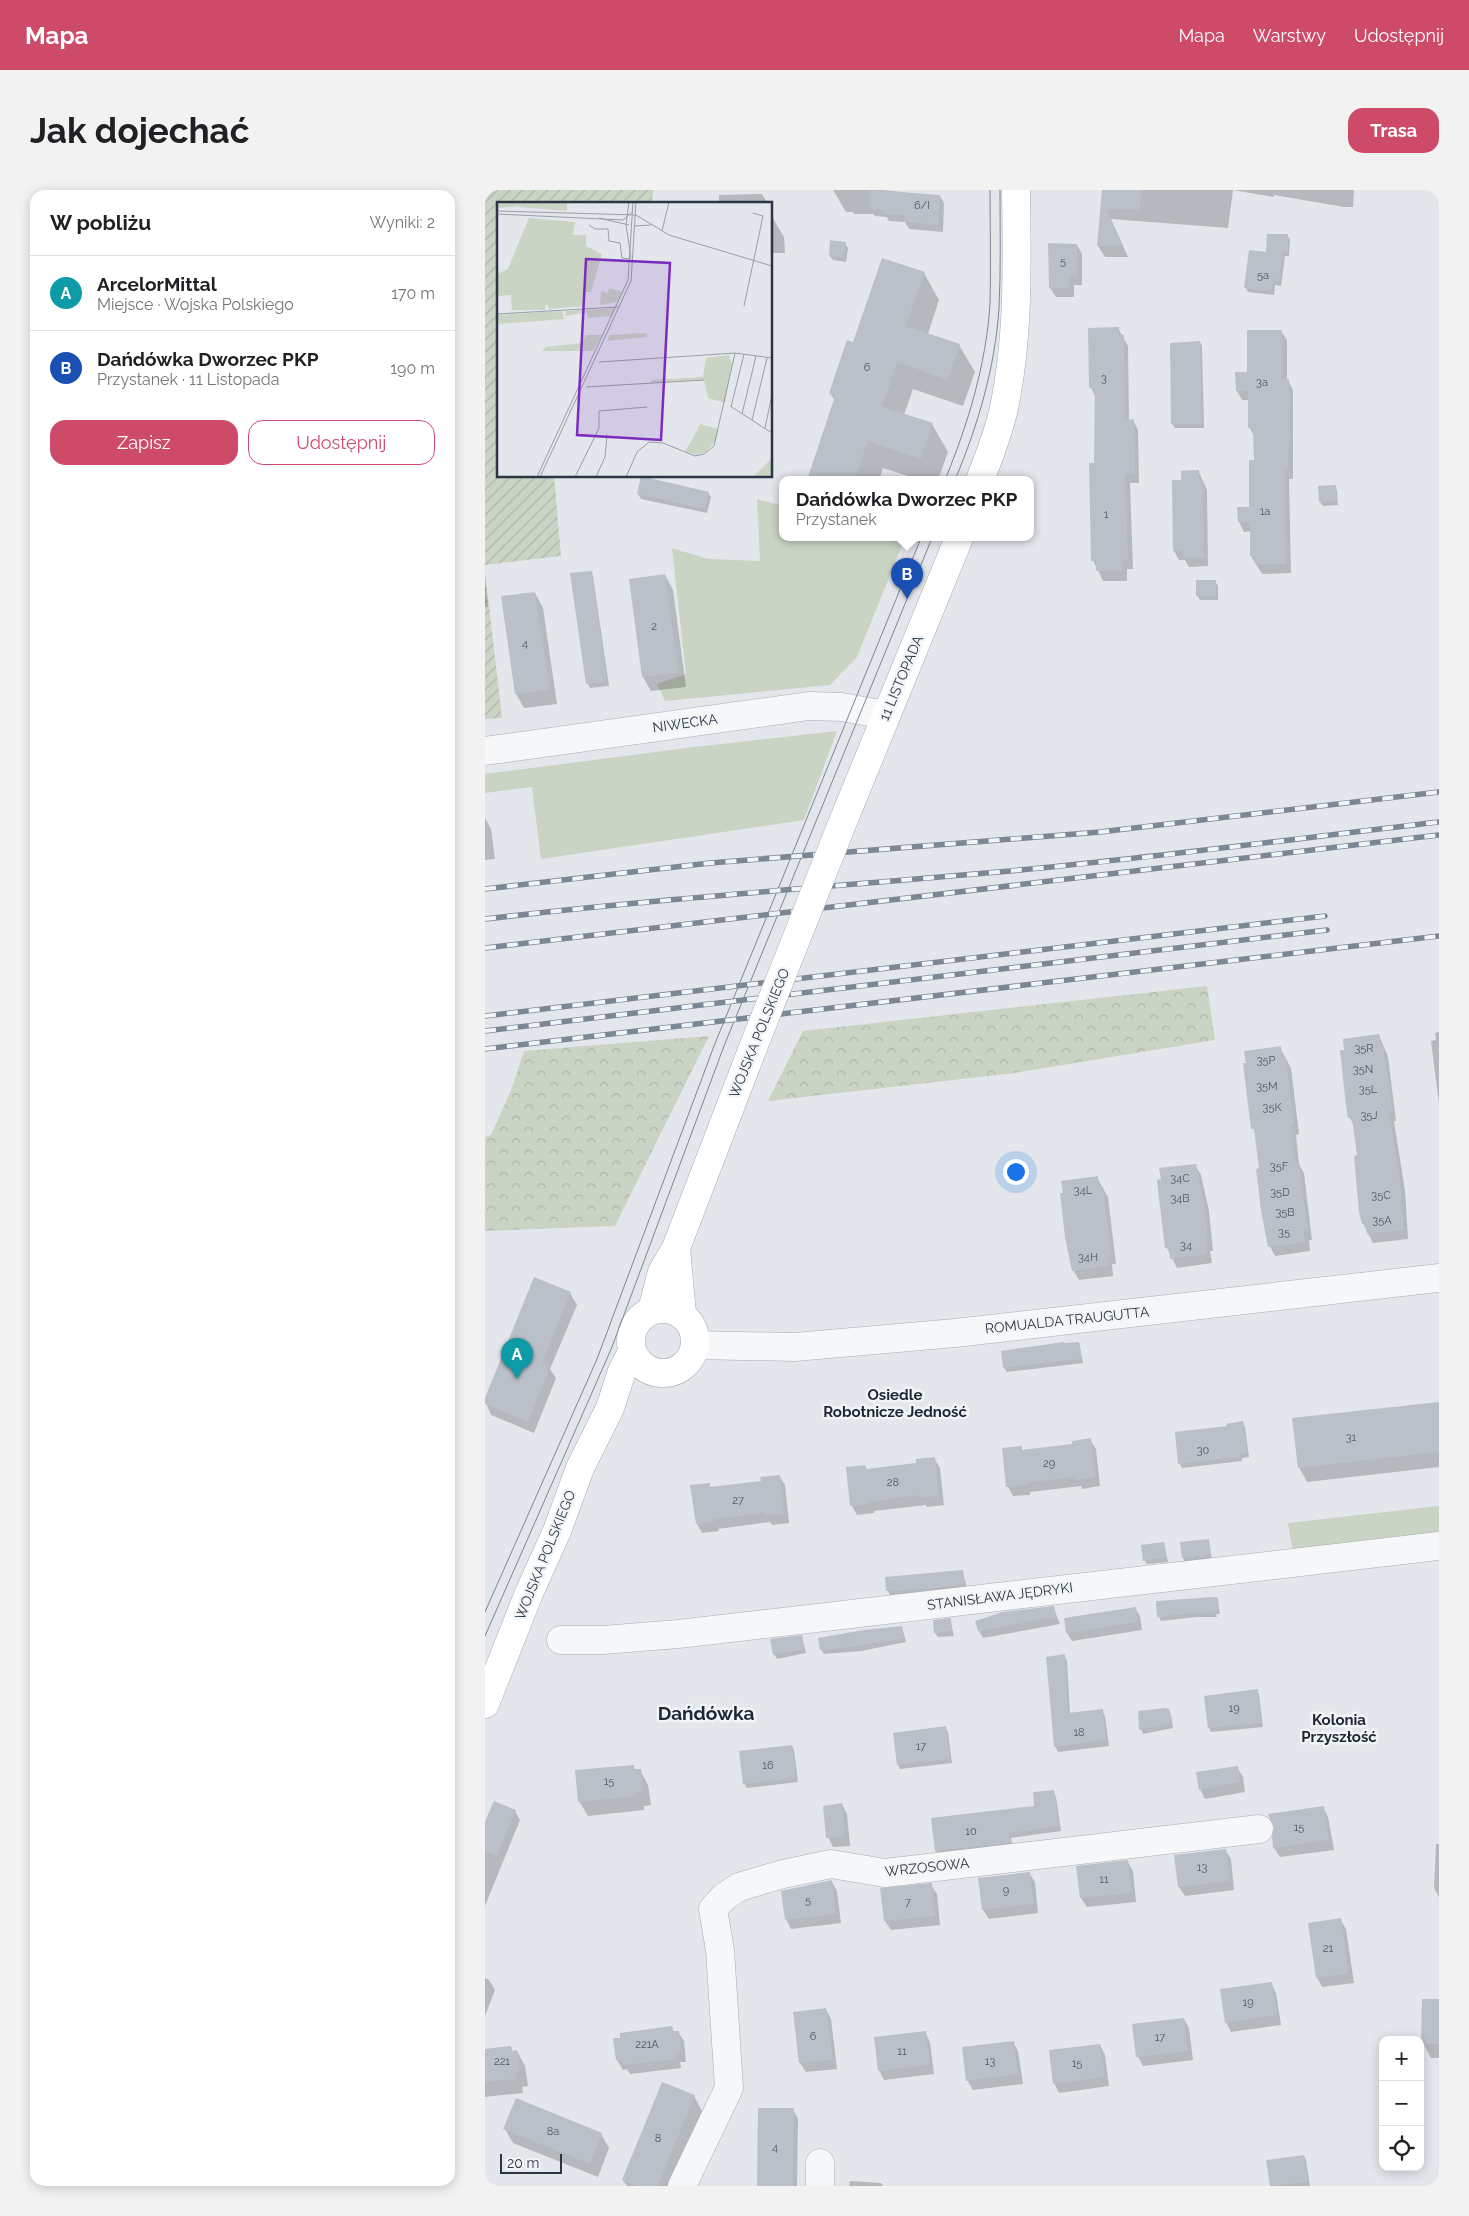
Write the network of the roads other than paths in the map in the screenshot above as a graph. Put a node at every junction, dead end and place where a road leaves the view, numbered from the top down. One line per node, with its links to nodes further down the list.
1 (997, 190): 3 (main road)
2 (1016, 190): 3 (main road)
3 (1016, 236): 4 (main road)
4 (981, 476)
5 (958, 541): 6 (main road, 11 LISTOPADA)
6 (885, 715): 7 (street, NIWECKA); 8 (main road, 11 LISTOPADA)
7 (485, 751)
8 (844, 819): 9 (main road, WOJSKA POLSKIEGO, bridge)
9 (676, 1248): 11 (main road, WOJSKA POLSKIEGO); 12 (main road, WOJSKA POLSKIEGO)
10 (1439, 1278): 13 (street, ROMUALDA TRAUGUTTA)
11 (652, 1310): 12 (main road); 14 (main road)
12 (682, 1315): 13 (main road)
13 (695, 1346): 15 (main road)
14 (632, 1352): 15 (main road); 16 (main road, WOJSKA POLSKIEGO)
15 (654, 1372): 16 (main road, WOJSKA POLSKIEGO)
16 (610, 1408): 19 (main road, WOJSKA POLSKIEGO)
17 (1439, 1546): 18 (street, STANISŁAWA JĘDRYKI)
18 (561, 1640)
19 (485, 1704)
20 (1259, 1829): 21 (street, WRZOSOWA)
21 (682, 2186)

